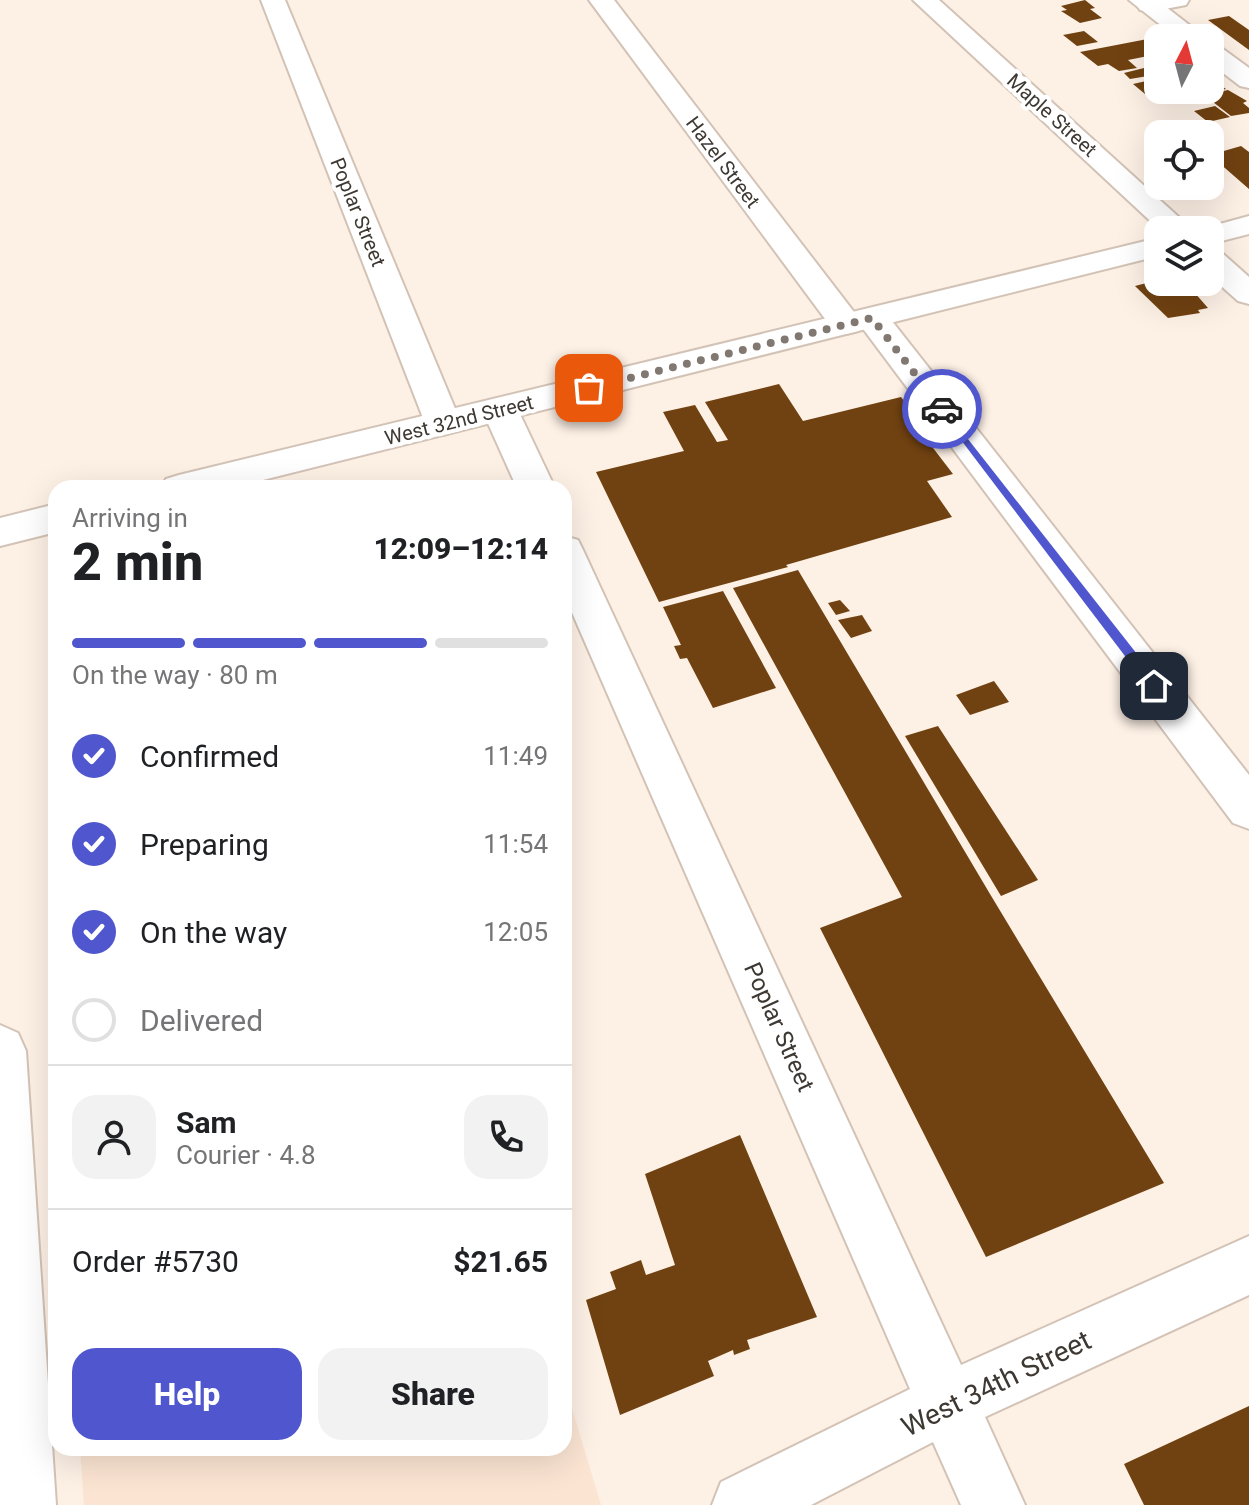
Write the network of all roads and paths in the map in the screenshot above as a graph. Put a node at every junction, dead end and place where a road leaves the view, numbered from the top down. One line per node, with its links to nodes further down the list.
1 (273, 0): 17 (street, Poplar Street)
2 (601, 0): 15 (street, Hazel Street)
3 (925, 0): 9 (street, Maple Street)
4 (1177, 0): 5 (street)
5 (1145, 3): 6 (street)
6 (1174, 24)
7 (1224, 61): 8 (street)
8 (1249, 80)
9 (1163, 216)
10 (1249, 225): 11 (street)
11 (1224, 231)
12 (1144, 250): 15 (street, West 32nd Street)
13 (1224, 272): 14 (street)
14 (1249, 294)
15 (859, 321): 16 (street, West 32nd Street); 23 (street, Hazel Street)
16 (500, 410): 17 (street, West 32nd Street); 19 (street)
17 (443, 423): 18 (street, West 32nd Street)
18 (211, 480)
19 (532, 480)
20 (48, 520): 21 (street)
21 (0, 532)
22 (572, 568): 26 (street, Poplar Street)
23 (1249, 809)
24 (0, 1051): 27 (street)
25 (1249, 1265): 26 (street, West 34th Street)
26 (947, 1403): 28 (street, West 34th Street); 29 (street, Poplar Street)
27 (24, 1505)
28 (744, 1505)
29 (993, 1505)

